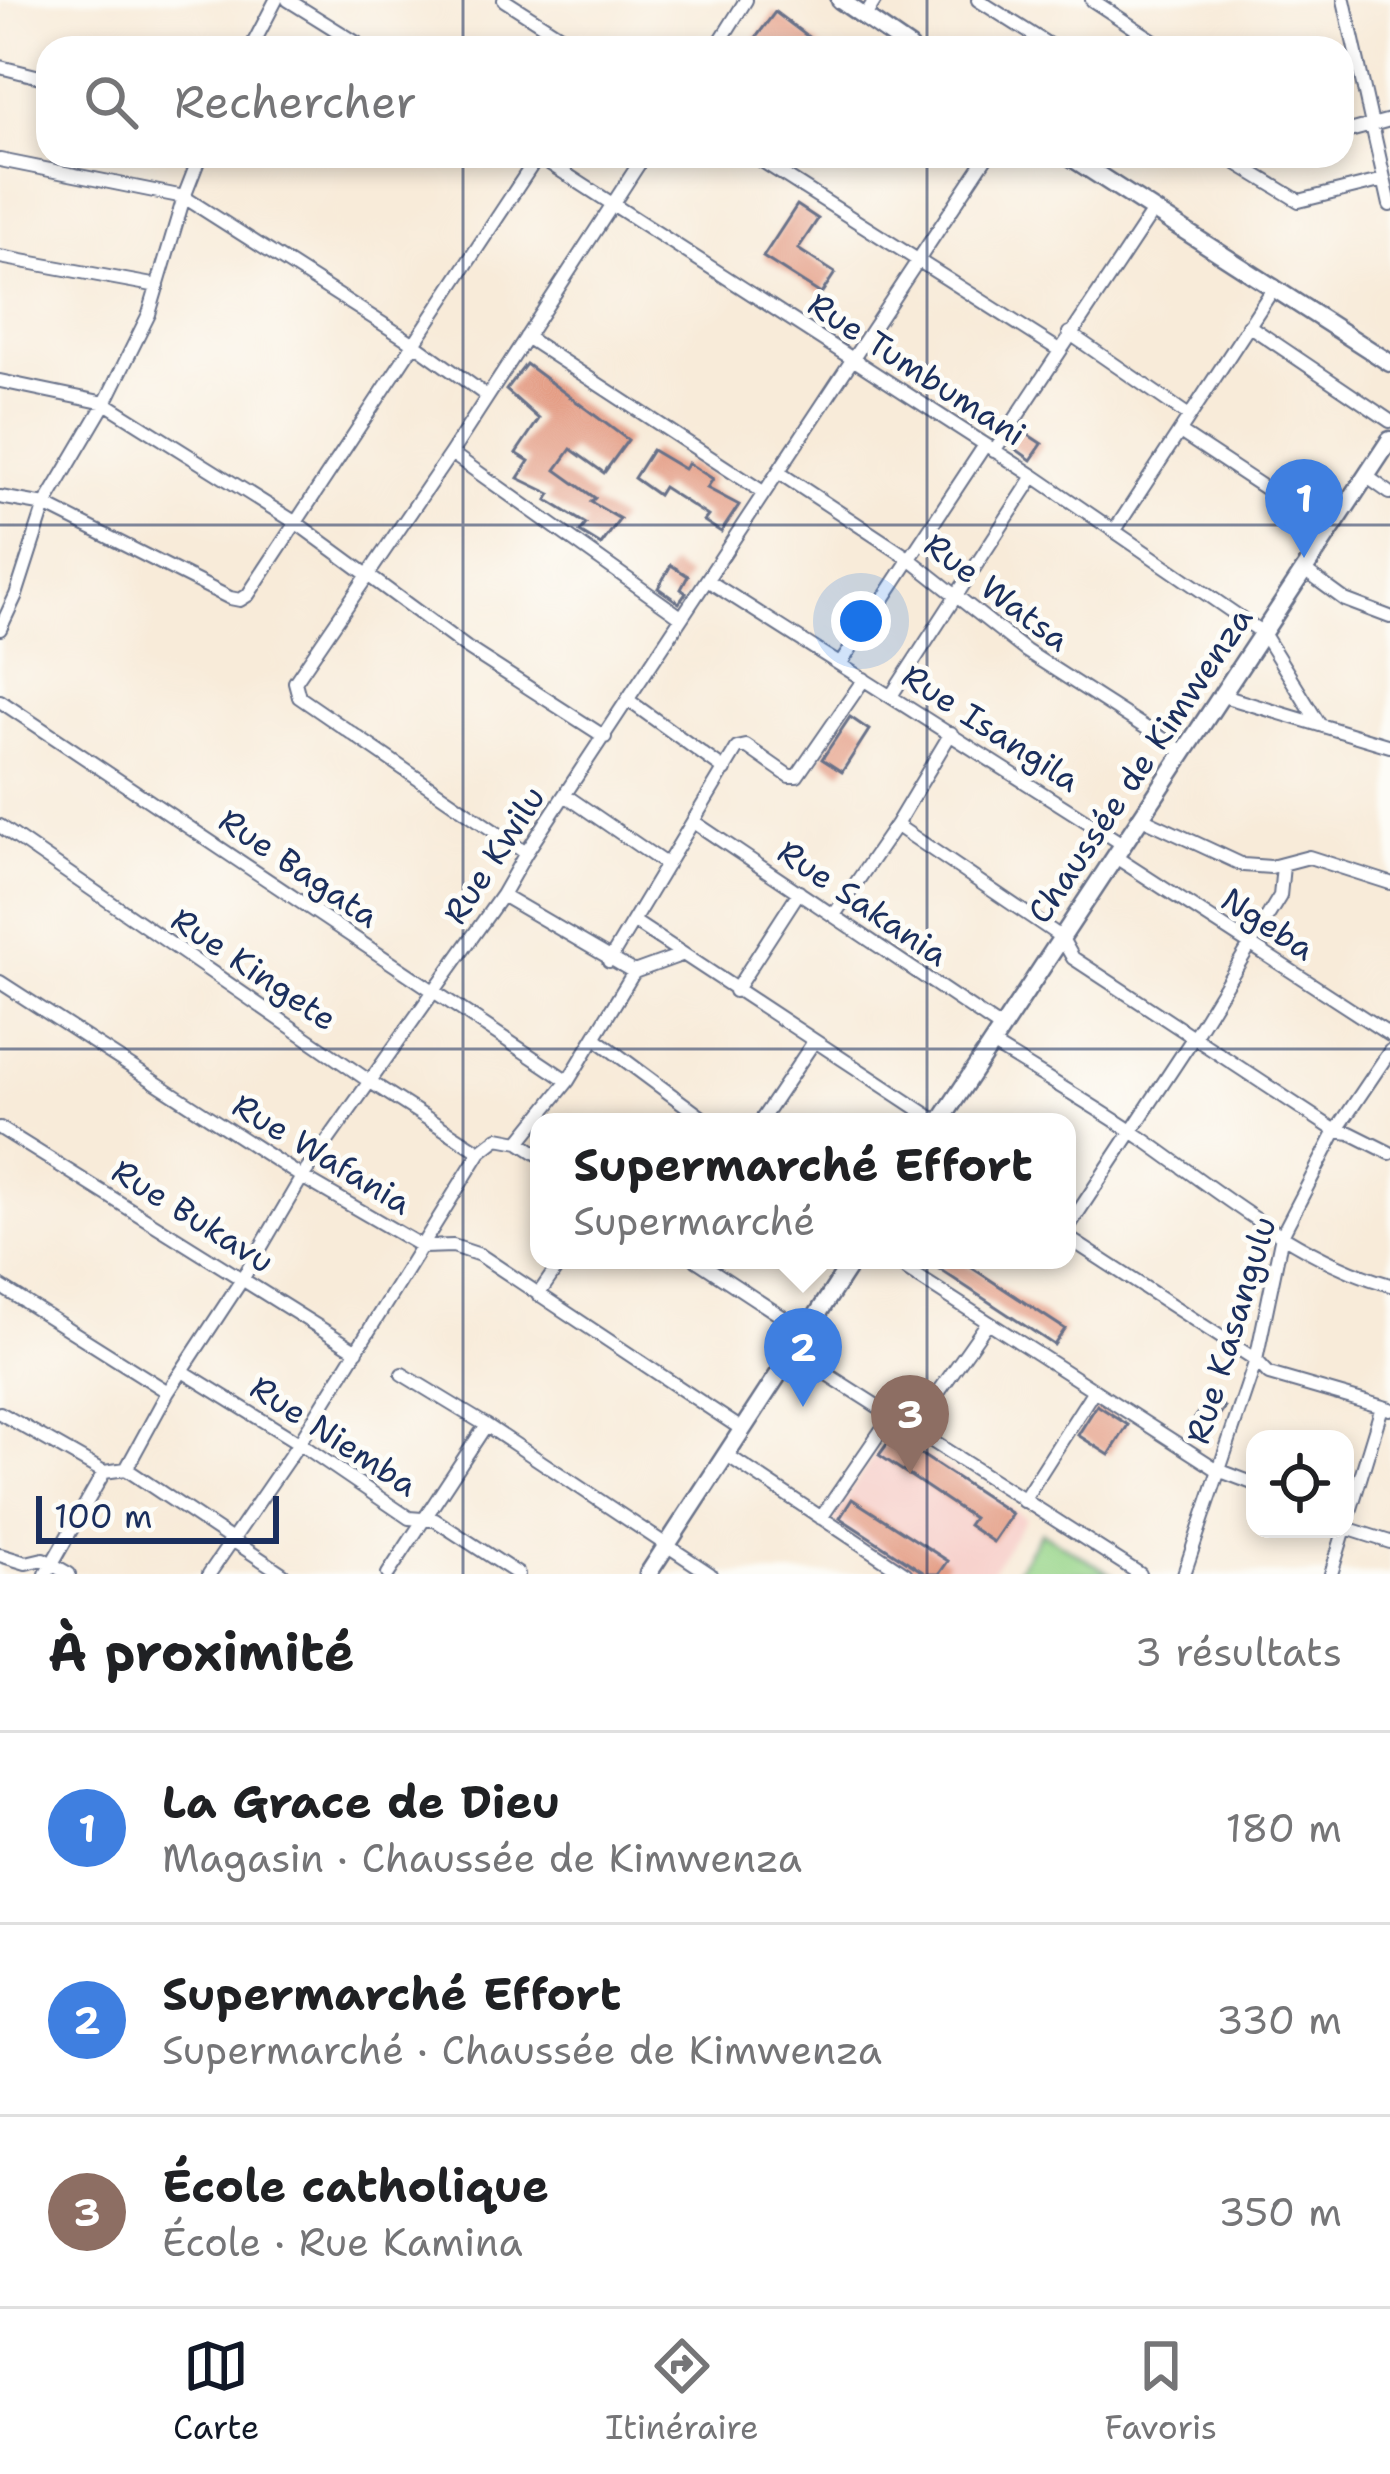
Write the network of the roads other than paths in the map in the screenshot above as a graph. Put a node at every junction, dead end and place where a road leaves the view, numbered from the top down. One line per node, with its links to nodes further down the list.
1 (276, 0): 10 (street)
2 (288, 0): 11 (street)
3 (504, 0): 12 (street)
4 (746, 0): 13 (street)
5 (840, 0): 9 (street)
6 (978, 0): 15 (street)
7 (1092, 0): 16 (street)
8 (1344, 0): 17 (street)
9 (870, 8): 14 (street)
10 (257, 36)
11 (346, 36)
12 (560, 36)
13 (724, 36)
14 (898, 36)
15 (1035, 36)
16 (1147, 36)
17 (1351, 36)
18 (1354, 48): 22 (street)
19 (0, 67): 20 (street)
20 (36, 76)
21 (1390, 120): 22 (street)
22 (1370, 126): 23 (street); 35 (street)
23 (1354, 130)
24 (0, 160): 25 (street)
25 (36, 167)
26 (40, 168): 36 (street)
27 (195, 168): 36 (street)
28 (530, 168): 47 (street)
29 (555, 168): 37 (street, Rue Tumbumani)
30 (635, 168): 37 (street)
31 (773, 168): 41 (street)
32 (979, 168): 41 (street, Rue Kwilu)
33 (1087, 168): 39 (street)
34 (1245, 168): 35 (street)
35 (1384, 180): 38 (street)
36 (184, 197): 42 (street); 47 (street)
37 (609, 205): 46 (street); 49 (street, Rue Tumbumani)
38 (1390, 206)
39 (1153, 211): 43 (street); 45 (street)
40 (0, 257): 42 (street)
41 (916, 259): 48 (street); 49 (street, Rue Kwilu)
42 (158, 286): 53 (street)
43 (1275, 286): 44 (street); 50 (street)
44 (1248, 325): 54 (street); 55 (street)
45 (1069, 333): 48 (street); 54 (street)
46 (526, 337): 52 (street); 63 (street)
47 (416, 345): 52 (street); 67 (street)
48 (1059, 350): 58 (street)
49 (851, 357): 58 (street, Rue Tumbumani); 60 (street, Rue Kwilu)
50 (1390, 363)
51 (0, 381): 53 (street)
52 (487, 396): 59 (street)
53 (105, 403): 66 (street); 67 (street)
54 (1190, 416): 56 (street)
55 (1390, 421)
56 (1180, 432): 68 (street); 69 (street)
57 (1390, 440): 62 (street, Chaussée de Kimwenza)
58 (990, 448): 61 (street, Rue Tumbumani); 70 (street)
59 (452, 453): 72 (street); 75 (street)
60 (778, 472): 63 (street, Rue Kwilu); 70 (street, Rue Watsa)
61 (1034, 476): 68 (street, Rue Tumbumani); 74 (street)
62 (1366, 476): 64 (street); 69 (street, Chaussée de Kimwenza)
63 (763, 492): 73 (street, Rue Kwilu)
64 (1390, 493)
65 (0, 497): 66 (street)
66 (45, 505): 67 (street); 77 (street)
67 (298, 524): 72 (street)
68 (1114, 530): 78 (street, Rue Tumbumani)
69 (1330, 530): 71 (street, Chaussée de Kimwenza)
70 (908, 557): 74 (street, Rue Watsa); 79 (street)
71 (1304, 570): 76 (street); 78 (street, Chaussée de Kimwenza)
72 (367, 575): 87 (street); 97 (street)
73 (707, 580): 75 (street, Rue Kwilu); 79 (street, Rue Isangila)
74 (954, 597): 81 (street); 89 (street, Rue Watsa)
75 (681, 617): 83 (street, Rue Kwilu)
76 (1390, 617)
77 (0, 629)
78 (1264, 633): 82 (street, Chaussée de Kimwenza); 85 (street)
79 (841, 663): 80 (street, Rue Isangila)
80 (864, 679): 81 (street, Rue Isangila); 90 (street)
81 (891, 696): 86 (street, Rue Isangila)
82 (1223, 696): 85 (street); 89 (street, Chaussée de Kimwenza)
83 (628, 700): 87 (street, Rue Kwilu); 90 (street)
84 (0, 701): 112 (street, Rue Bagata)
85 (1319, 724): 88 (street)
86 (951, 733): 94 (street); 96 (street, Rue Isangila)
87 (605, 737): 91 (street, Rue Kwilu)
88 (1390, 746)
89 (1185, 753): 92 (street, Chaussée de Kimwenza)
90 (725, 770): 93 (street)
91 (565, 795): 97 (street, Rue Kwilu); 98 (street)
92 (1142, 818): 96 (street, Chaussée de Kimwenza); 99 (street)
93 (694, 822): 98 (street); 101 (street, Rue Sakania)
94 (896, 825): 103 (street); 105 (street)
95 (0, 826): 120 (street, Rue Kingete)
96 (1120, 851): 105 (street, Chaussée de Kimwenza); 106 (street, Ngeba)
97 (526, 854): 102 (street, Rue Kwilu)
98 (667, 865): 104 (street)
99 (1282, 866): 100 (street); 106 (street)
100 (1390, 883)
101 (799, 892): 103 (street, Rue Sakania); 111 (street)
102 (502, 895): 108 (street); 112 (street, Rue Kwilu)
103 (834, 915): 115 (street, Rue Sakania)
104 (633, 921): 107 (street); 108 (street)
105 (1061, 937): 113 (street); 115 (street, Chaussée de Kimwenza)
106 (1250, 944): 113 (street); 114 (street, Ngeba)
107 (681, 956): 109 (street); 111 (street)
108 (609, 961): 109 (street)
109 (634, 973): 116 (street)
110 (0, 982): 134 (street, Rue Wafania)
111 (735, 991): 117 (street)
112 (437, 992): 119 (street, Rue Bagata); 120 (street, Rue Kwilu)
113 (1196, 1035): 128 (street); 129 (street)
114 (1390, 1035)
115 (998, 1037): 125 (street, Chaussée de Kimwenza); 128 (street, Rue Sakania)
116 (595, 1038): 119 (street); 122 (street)
117 (813, 1043): 123 (street); 124 (street)
118 (1390, 1051): 129 (street, Rue Kasangulu)
119 (568, 1081): 121 (street)
120 (372, 1083): 132 (street, Rue Kingete); 134 (street, Rue Kwilu)
121 (542, 1113)
122 (696, 1113)
123 (766, 1113)
124 (925, 1113)
125 (945, 1113)
126 (0, 1128): 143 (street, Rue Bukavu)
127 (530, 1128): 130 (street)
128 (1131, 1131): 135 (street); 136 (street, Rue Sakania)
129 (1336, 1131): 133 (street); 136 (street, Rue Kasangulu)
130 (519, 1142): 131 (street); 132 (street)
131 (530, 1149)
132 (480, 1152): 138 (street)
133 (1390, 1153)
134 (302, 1177): 138 (street, Rue Wafania); 143 (street, Rue Kwilu)
135 (1076, 1219)
136 (1282, 1235): 144 (street, Rue Sakania); 151 (street, Rue Kasangulu)
137 (1076, 1239): 151 (street)
138 (423, 1247): 146 (street, Rue Wafania); 149 (street)
139 (556, 1269): 146 (street)
140 (710, 1269): 148 (street)
141 (847, 1269): 148 (street)
142 (906, 1269): 147 (street)
143 (243, 1278): 149 (street, Rue Bukavu); 152 (street, Rue Kwilu)
144 (1390, 1285)
145 (0, 1286): 155 (street)
146 (538, 1295): 160 (street, Rue Wafania)
147 (988, 1322): 154 (street); 161 (street)
148 (807, 1333): 150 (street)
149 (357, 1351): 162 (street)
150 (794, 1353): 158 (street); 160 (street)
151 (1256, 1360): 156 (street); 165 (street, Rue Kasangulu)
152 (184, 1372): 155 (street, Rue Kwilu); 162 (street, Rue Niemba)
153 (402, 1374): 159 (street)
154 (1094, 1390): 165 (street); 169 (street)
155 (167, 1392): 164 (street, Rue Kwilu)
156 (1386, 1408): 168 (street)
157 (0, 1413): 166 (street)
158 (891, 1416): 161 (street); 171 (street)
159 (486, 1425): 170 (street); 176 (street)
160 (742, 1430): 163 (street)
161 (912, 1430): 169 (street)
162 (299, 1443): 170 (street, Rue Niemba); 174 (street)
163 (727, 1455): 171 (street); 176 (street)
164 (125, 1469): 166 (street); 174 (street)
165 (1218, 1470): 167 (street); 188 (street, Rue Kasangulu)
166 (104, 1472): 178 (street)
167 (1246, 1481)
168 (1354, 1493)
169 (1023, 1501): 187 (street)
170 (424, 1518): 182 (street); 183 (street, Rue Niemba)
171 (821, 1518): 186 (street)
172 (1354, 1531): 175 (street)
173 (1343, 1538): 189 (street)
174 (232, 1540): 180 (street); 181 (street)
175 (1390, 1542)
176 (667, 1546): 184 (street); 185 (street)
177 (0, 1556): 178 (street)
178 (49, 1568): 179 (street)
179 (69, 1574)
180 (209, 1574)
181 (283, 1574)
182 (388, 1574)
183 (518, 1574)
184 (648, 1574)
185 (710, 1574)
186 (906, 1574)
187 (1140, 1574)
188 (1184, 1574)
189 (1331, 1574)

